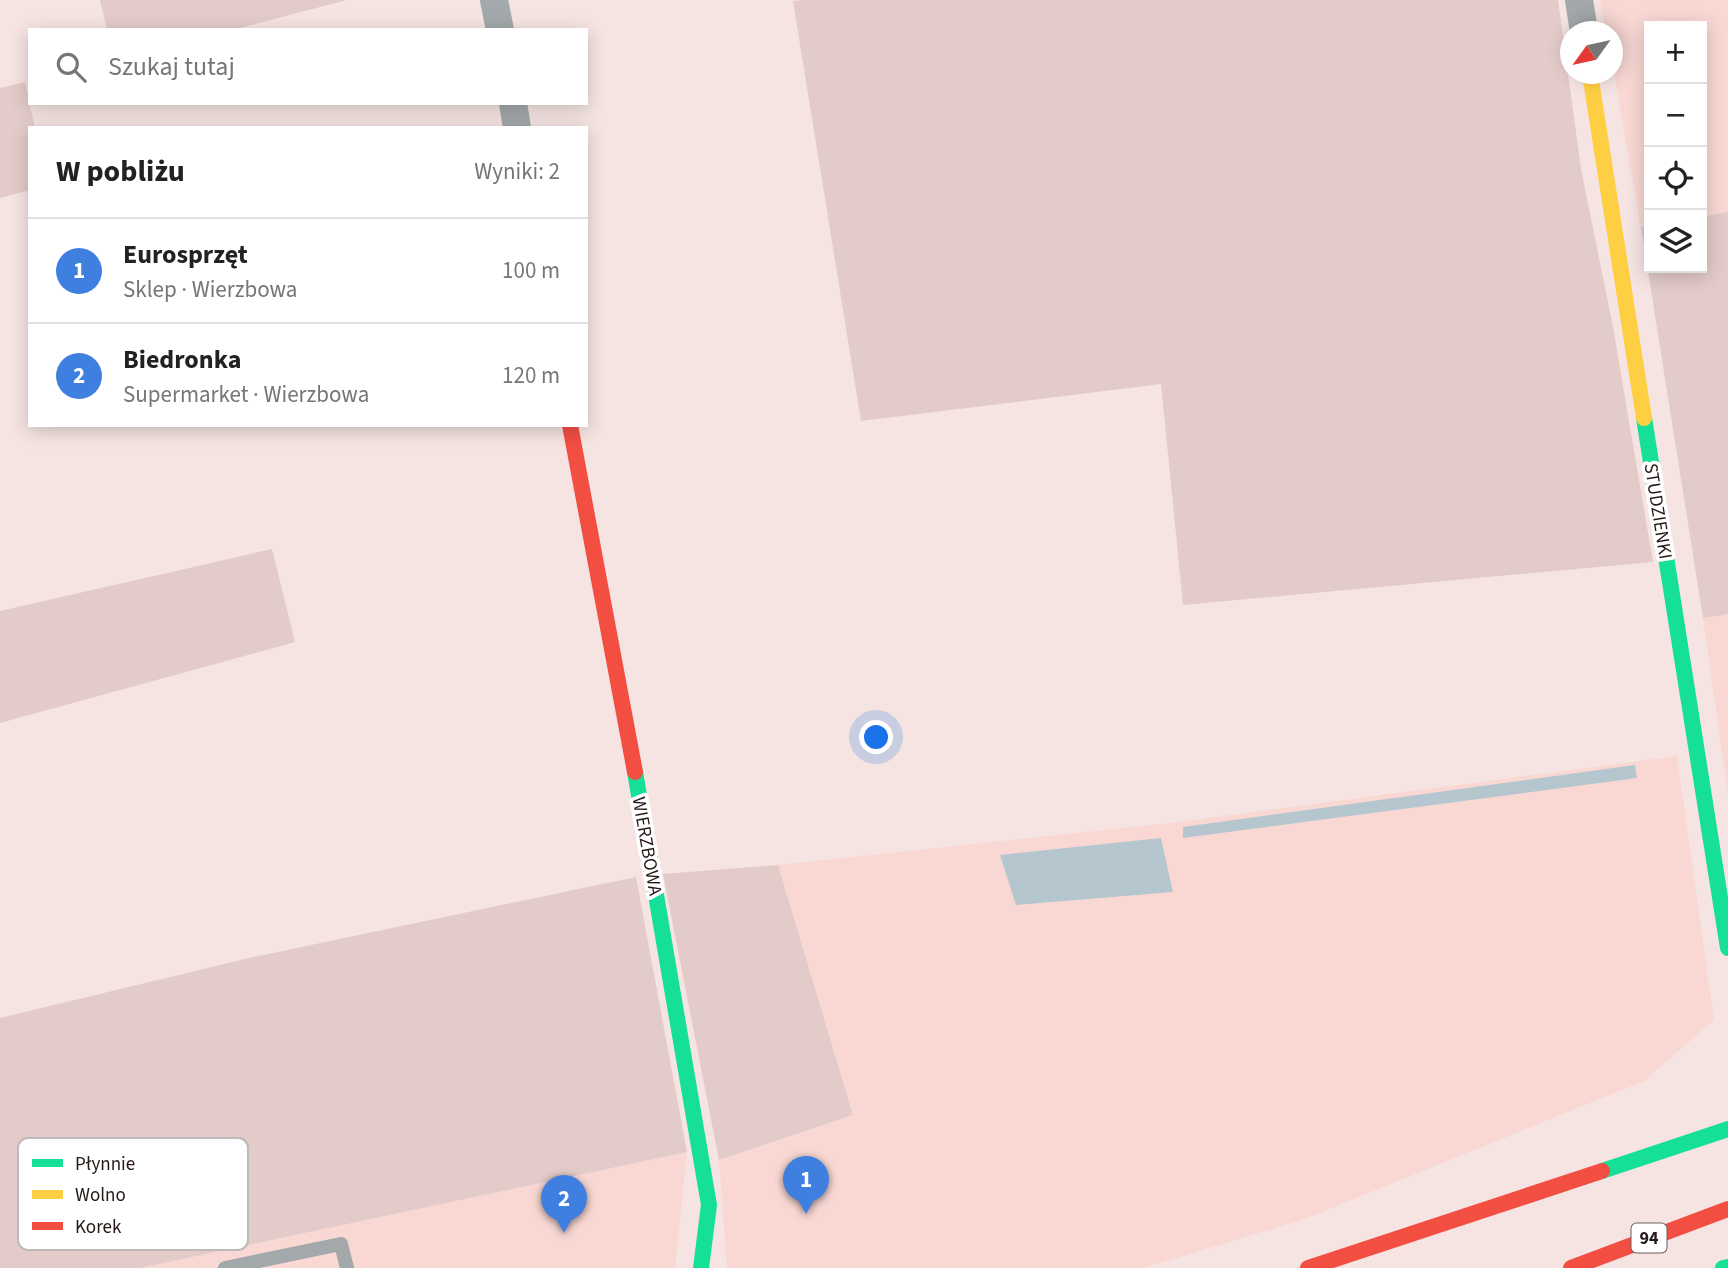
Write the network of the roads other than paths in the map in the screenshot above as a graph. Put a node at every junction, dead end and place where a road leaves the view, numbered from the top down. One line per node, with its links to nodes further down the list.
1 (495, 0): 4 (street)
2 (1579, 0): 3 (street)
3 (1582, 21)
4 (500, 28)
5 (1592, 84): 9 (street, STUDZIENKI)
6 (513, 105): 7 (street)
7 (517, 126)
8 (570, 427): 14 (street, WIERZBOWA)
9 (1728, 948)
10 (1728, 1129): 15 (street)
11 (1728, 1209): 16 (street, 94)
12 (225, 1268): 13 (lane)
13 (347, 1268)
14 (701, 1268)
15 (1308, 1268)
16 (1571, 1268)

